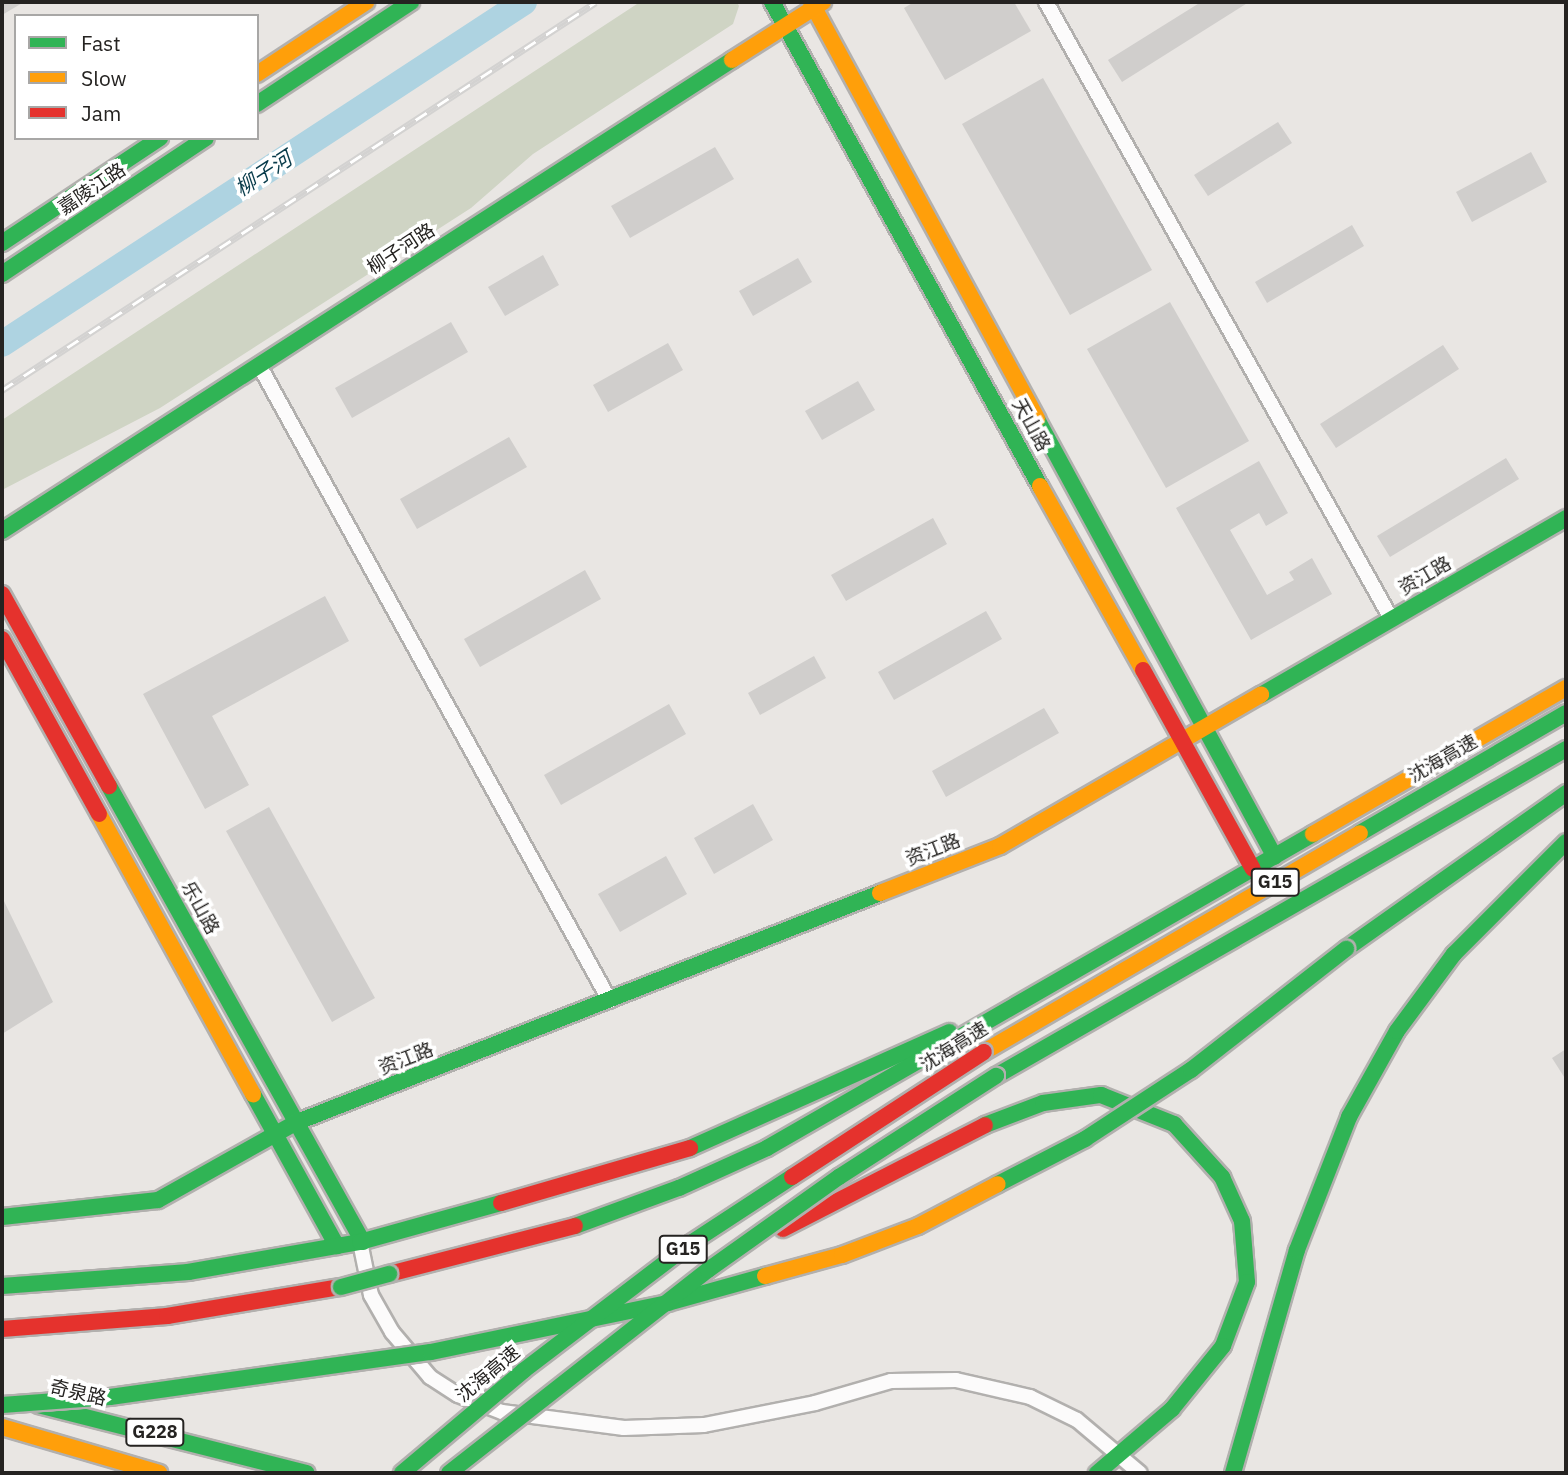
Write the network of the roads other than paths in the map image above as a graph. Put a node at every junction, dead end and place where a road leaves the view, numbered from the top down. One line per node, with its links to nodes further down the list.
1 (366, 2): 7 (main road)
2 (411, 2): 8 (main road)
3 (772, 2): 6 (main road, 天山路)
4 (1046, 2): 17 (street)
5 (816, 4): 6 (main road, 柳子河路); 21 (main road, 天山路)
6 (785, 26): 13 (main road, 柳子河路); 22 (main road, 天山路)
7 (259, 73)
8 (259, 103)
9 (157, 140): 11 (main road, 嘉陵江路)
10 (203, 140): 12 (main road, 嘉陵江路)
11 (2, 243)
12 (2, 274)
13 (259, 365): 15 (main road, 柳子河路); 29 (street)
14 (1566, 518): 17 (main road, 资江路)
15 (2, 531)
16 (2, 594): 30 (main road, 乐山路)
17 (1392, 620): 21 (main road, 资江路)
18 (2, 639): 31 (main road)
19 (1566, 688): 26 (main road)
20 (1566, 713): 43 (main road, 沈海高速 / G15, bridge)
21 (1207, 727): 22 (main road, 资江路); 26 (main road, 天山路)
22 (1182, 742): 27 (main road, 天山路); 29 (main road, 资江路)
23 (1566, 748): 35 (main road, G15, bridge)
24 (1566, 793): 39 (main road, bridge)
25 (1566, 842): 47 (main road)
26 (1275, 858): 27 (main road)
27 (1254, 869): 28 (main road)
28 (1028, 996): 33 (main road); 37 (main road, bridge)
29 (610, 1001): 30 (main road, 资江路)
30 (295, 1123): 31 (main road, 资江路); 33 (main road, 乐山路)
31 (274, 1134): 32 (main road, 资江路); 34 (main road)
32 (2, 1217)
33 (361, 1242): 34 (main road); 46 (street)
34 (337, 1246): 36 (main road)
35 (708, 1270): 44 (main road, G15, bridge); 45 (main road, bridge)
36 (2, 1286)
37 (2, 1329)
38 (2, 1396): 42 (main road, 奇泉路 / G228)
39 (2, 1405)
40 (2, 1427): 41 (main road, G228)
41 (159, 1473)
42 (307, 1473)
43 (402, 1473)
44 (449, 1473)
45 (1097, 1473)
46 (1139, 1473)
47 (1233, 1473)

